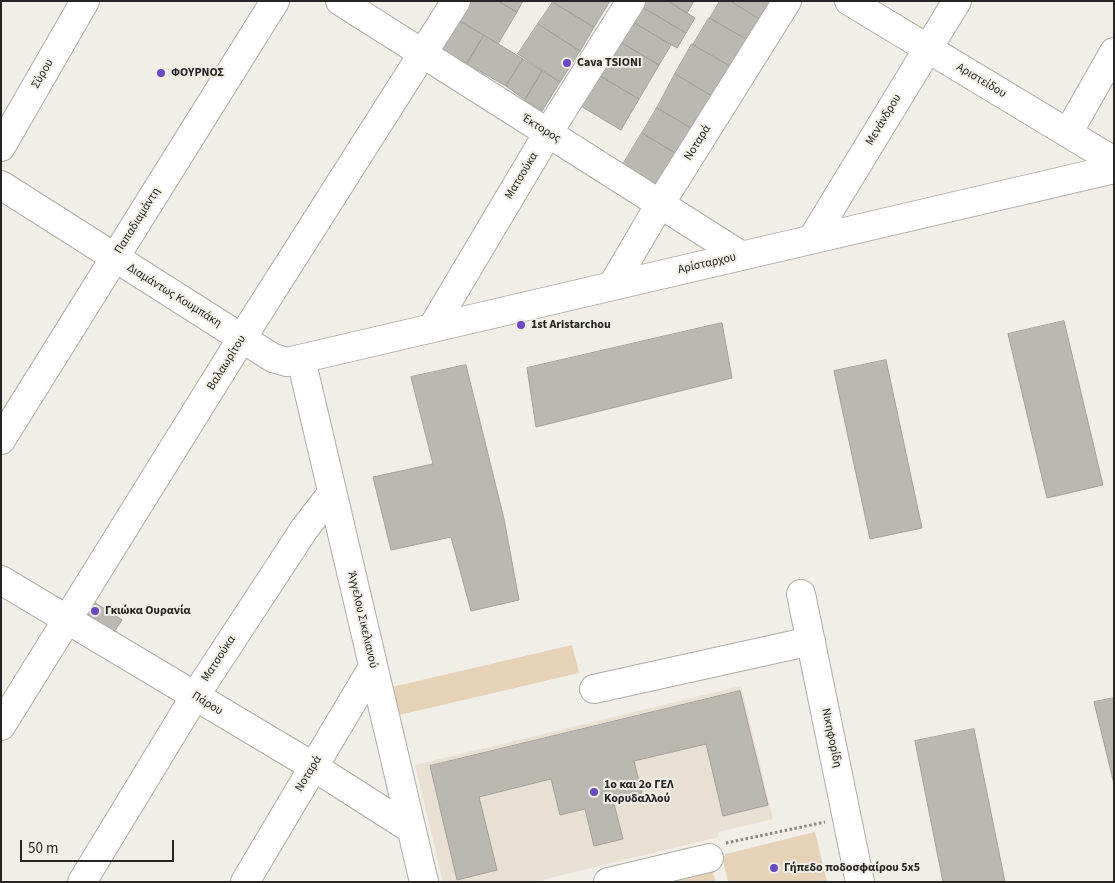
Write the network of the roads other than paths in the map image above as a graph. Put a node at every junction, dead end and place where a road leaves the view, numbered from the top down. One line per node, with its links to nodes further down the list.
1 (85, 1): 14 (street, Σύρου)
2 (275, 1): 21 (street, Παπαδιαμάντη)
3 (340, 1): 11 (street, Έκτορος)
4 (456, 1): 11 (street, Βαλαωρίτου)
5 (631, 1): 12 (street, Ματσούκα)
6 (787, 1): 18 (street, Νοταρά)
7 (849, 1): 9 (street, Αριστείδου)
8 (957, 1): 9 (street, Μενάνδρου)
9 (928, 49): 13 (street, Αριστείδου); 19 (street, Μενάνδρου)
10 (1114, 52): 13 (street)
11 (423, 54): 12 (street, Έκτορος); 24 (street, Βαλαωρίτου)
12 (548, 133): 18 (street, Έκτορος); 23 (street, Ματσούκα)
13 (1068, 133): 15 (street, Αριστείδου)
14 (1, 147)
15 (1114, 161)
16 (1114, 169): 19 (street, Αρίσταρχου)
17 (1, 185): 21 (street, Διαμάντως Κουμπάκη)
18 (660, 204): 20 (street, Έκτορος); 22 (street, Νοταρά)
19 (812, 239): 20 (street, Αρίσταρχου)
20 (742, 256): 22 (street, Αρίσταρχου)
21 (116, 258): 24 (street, Διαμάντως Κουμπάκη); 26 (street, Παπαδιαμάντη)
22 (612, 286): 23 (street, Αρίσταρχου)
23 (432, 328): 25 (street, Αρίσταρχου)
24 (242, 338): 25 (street, Διαμάντως Κουμπάκη); 30 (street, Βαλαωρίτου)
25 (301, 359): 27 (street, Άγγελου Σικελιανού)
26 (1, 440)
27 (332, 493): 32 (street, Άγγελου Σικελιανού); 34 (street, Ματσούκα)
28 (1, 580): 30 (street, Πάρου)
29 (801, 594): 31 (street, Νικηφορίδη)
30 (67, 620): 34 (street, Πάρου); 35 (street, Βαλαωρίτου)
31 (811, 640): 33 (street); 43 (street, Νικηφορίδη)
32 (373, 667): 36 (street, Νοταρά); 37 (street, Άγγελου Σικελιανού)
33 (594, 689)
34 (195, 696): 36 (street, Πάρου); 40 (street, Ματσούκα)
35 (1, 726)
36 (314, 767): 37 (street, Πάρου); 41 (street, Νοταρά)
37 (411, 829): 39 (street, Άγγελου Σικελιανού)
38 (709, 858): 42 (street)
39 (418, 876)
40 (82, 882)
41 (245, 882)
42 (608, 882)
43 (860, 882)

